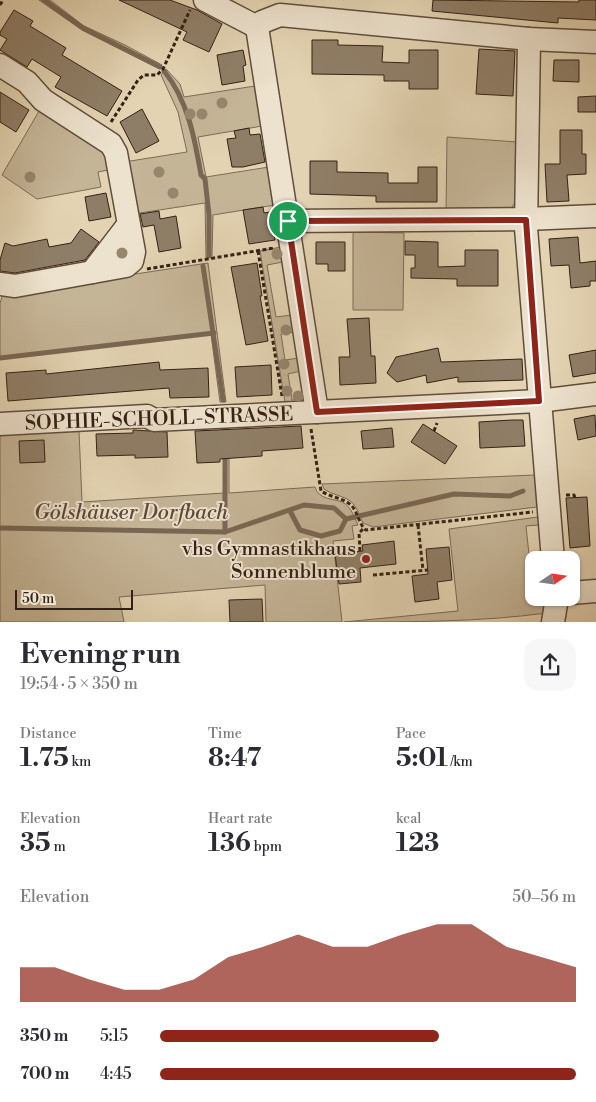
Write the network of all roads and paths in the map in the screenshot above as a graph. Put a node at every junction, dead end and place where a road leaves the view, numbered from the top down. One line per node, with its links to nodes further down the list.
1 (4, 0): 3 (path)
2 (198, 3): 4 (street); 8 (path)
3 (0, 5)
4 (257, 27): 5 (street); 11 (street)
5 (529, 39): 6 (street); 10 (street)
6 (596, 42)
7 (0, 65): 8 (street)
8 (102, 137): 12 (street)
9 (596, 216): 10 (street)
10 (526, 220): 11 (street); 19 (street)
11 (288, 221): 21 (street)
12 (128, 225): 15 (street); 16 (street)
13 (281, 247): 14 (path)
14 (258, 251): 15 (path); 20 (path)
15 (132, 260): 16 (street)
16 (92, 272): 17 (street)
17 (0, 284)
18 (596, 394): 19 (street, SOPHIE-SCHOLL-STRASSE)
19 (539, 401): 21 (street, SOPHIE-SCHOLL-STRASSE); 26 (street)
20 (283, 404)
21 (314, 416): 22 (street, SOPHIE-SCHOLL-STRASSE); 25 (path)
22 (0, 424)
23 (527, 513): 24 (path)
24 (418, 525): 25 (path); 28 (path)
25 (363, 527): 27 (path)
26 (553, 551)
27 (360, 552)
28 (373, 575)
29 (596, 591): 30 (street)
30 (580, 592)
31 (556, 606): 32 (street)
32 (553, 622)

